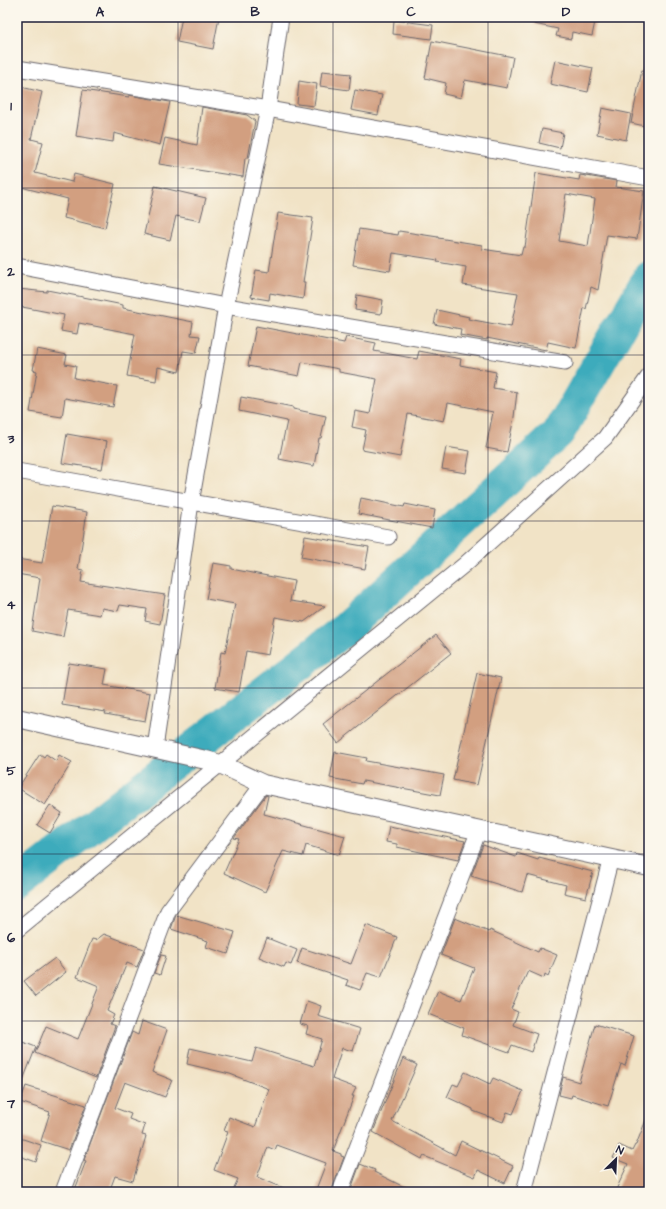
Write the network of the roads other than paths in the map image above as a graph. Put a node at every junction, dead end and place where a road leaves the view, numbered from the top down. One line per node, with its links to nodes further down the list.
1 (281, 17): 3 (street)
2 (17, 68): 3 (street)
3 (268, 109): 4 (street); 6 (street)
4 (649, 178)
5 (17, 266): 6 (street)
6 (226, 306): 7 (street); 10 (street)
7 (564, 363)
8 (649, 376): 14 (street)
9 (17, 471): 10 (street)
10 (191, 503): 11 (street); 13 (street)
11 (388, 537)
12 (17, 718): 13 (street)
13 (164, 750): 14 (street)
14 (213, 762): 15 (street); 19 (street)
15 (263, 784): 16 (street); 20 (street)
16 (478, 830): 17 (street); 21 (street)
17 (610, 858): 18 (street); 22 (street)
18 (649, 867)
19 (17, 930)
20 (63, 1192)
21 (340, 1192)
22 (524, 1192)

